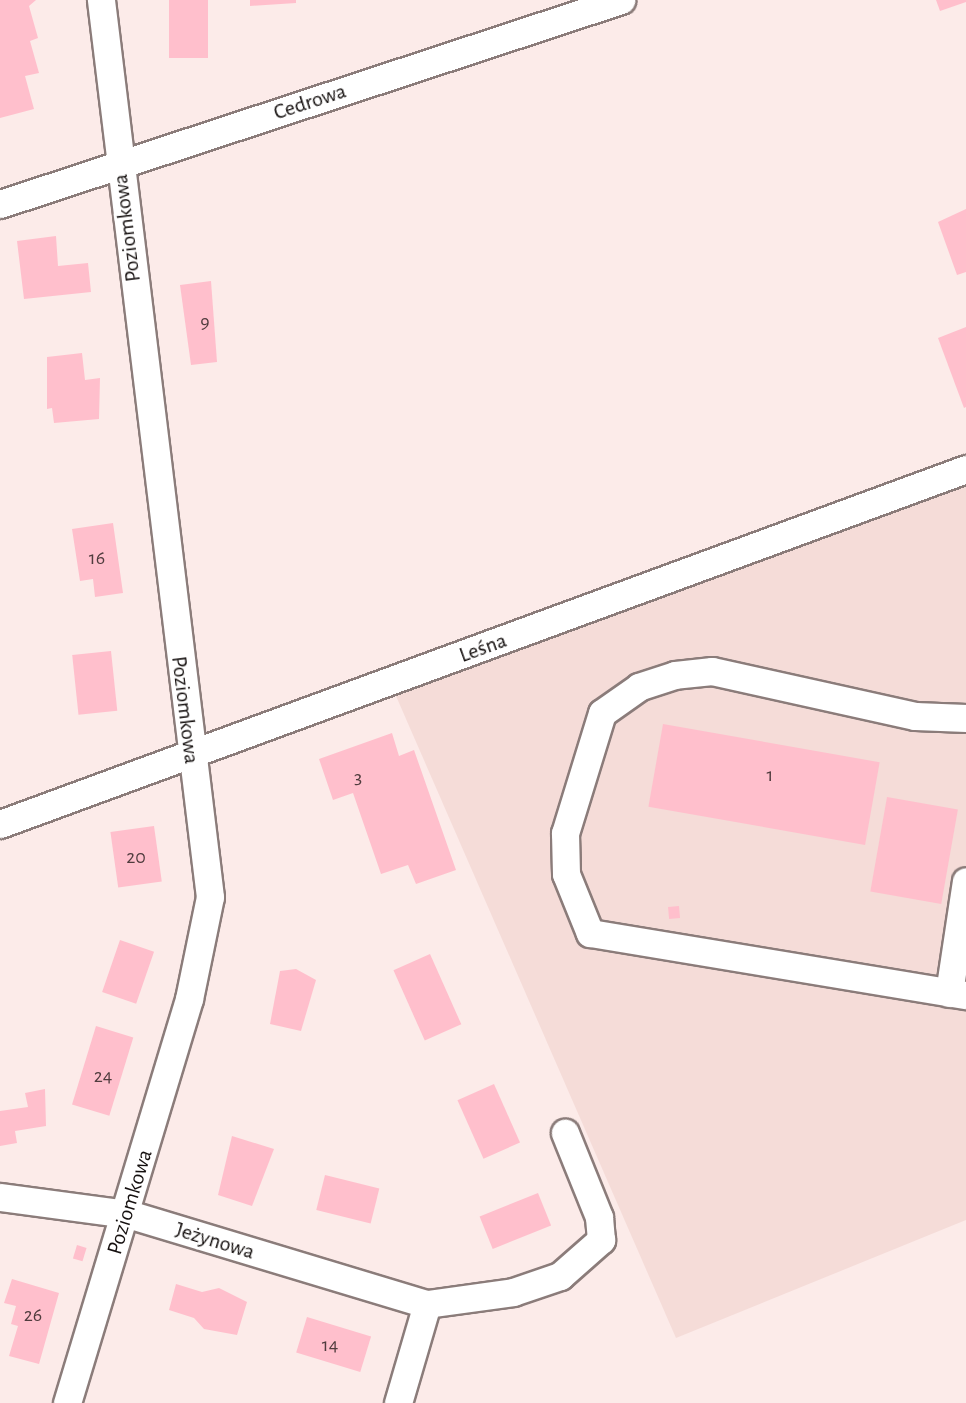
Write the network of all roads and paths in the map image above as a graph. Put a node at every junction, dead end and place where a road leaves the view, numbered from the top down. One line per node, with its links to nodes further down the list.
1 (101, 0): 3 (street, Poziomkowa)
2 (621, 0): 3 (street, Cedrowa)
3 (120, 165): 4 (street, Cedrowa); 7 (street, Poziomkowa)
4 (0, 204)
5 (966, 469): 7 (street, Leśna)
6 (966, 718): 10 (street)
7 (190, 757): 8 (street, Leśna); 13 (street, Poziomkowa)
8 (0, 824)
9 (966, 881): 10 (street)
10 (957, 994)
11 (565, 1133): 14 (street, Jeżynowa)
12 (0, 1197): 13 (street, Jeżynowa)
13 (128, 1214): 14 (street, Jeżynowa); 15 (street, Poziomkowa)
14 (427, 1304): 16 (street)
15 (67, 1403)
16 (398, 1403)

